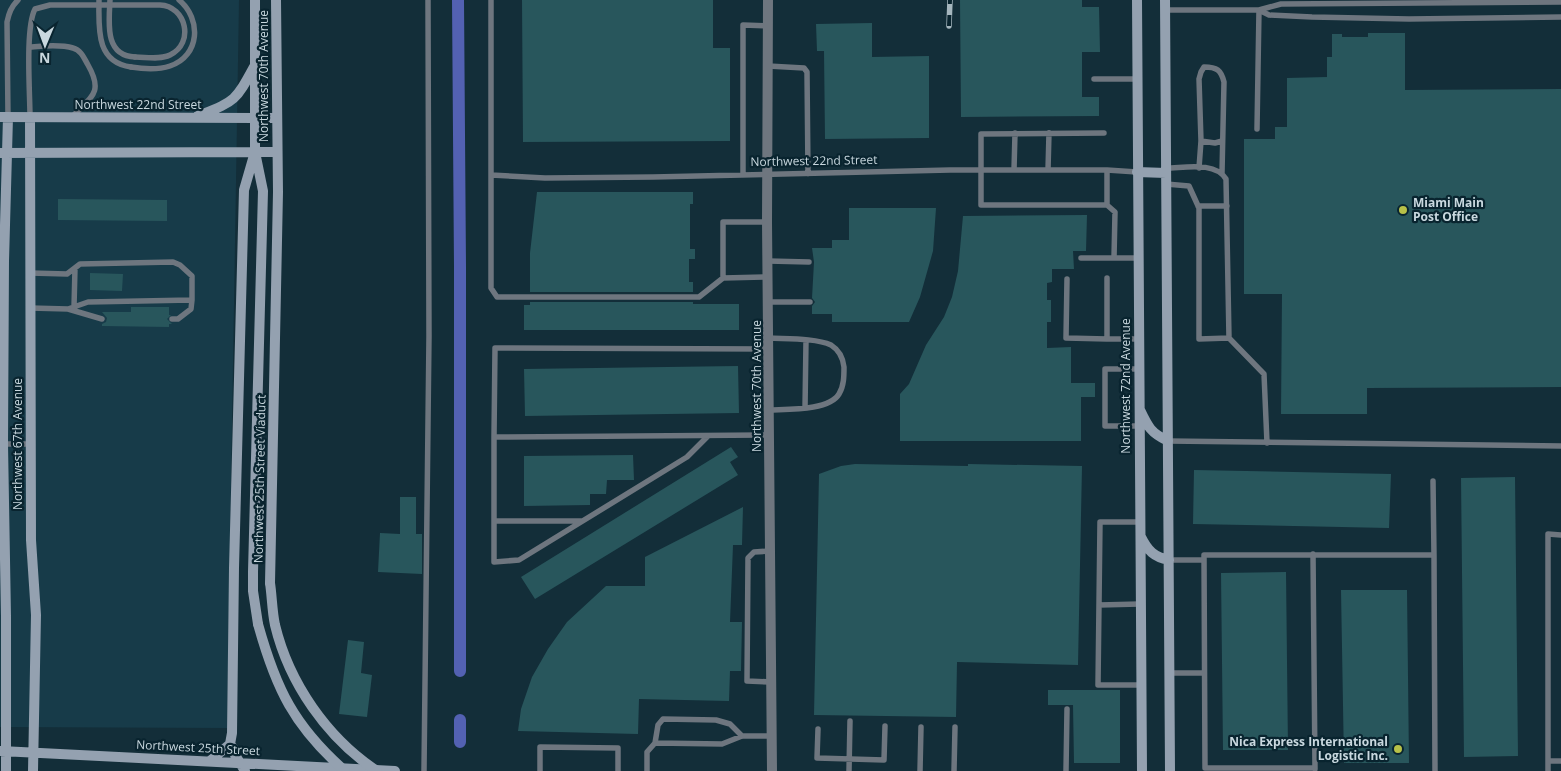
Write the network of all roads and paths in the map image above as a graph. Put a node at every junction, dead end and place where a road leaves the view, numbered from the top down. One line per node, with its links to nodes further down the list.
1 (18, 0): 22 (lane)
2 (100, 0): 4 (lane, bridge)
3 (110, 0): 17 (lane, bridge)
4 (179, 0)
5 (255, 0): 18 (main road, Northwest 70th Avenue)
6 (276, 0): 27 (main road, Northwest 70th Avenue)
7 (428, 0): 132 (lane)
8 (491, 0): 47 (lane)
9 (768, 0): 16 (street, Northwest 70th Avenue)
10 (1137, 0): 21 (main road, Northwest 72nd Avenue)
11 (1157, 0): 13 (main road)
12 (1561, 2): 14 (lane)
13 (1165, 5): 14 (lane); 43 (main road)
14 (1259, 10): 15 (lane); 28 (lane)
15 (1561, 17)
16 (768, 26): 19 (street, Northwest 70th Avenue); 48 (lane)
17 (30, 47): 23 (lane); 24 (lane)
18 (255, 66): 25 (main road); 26 (main road, Northwest 70th Avenue)
19 (768, 66): 46 (lane); 49 (street, Northwest 70th Avenue)
20 (1094, 79): 21 (lane)
21 (1138, 79): 44 (main road, Northwest 72nd Avenue)
22 (4, 117): 23 (main road, Northwest 22nd Street); 36 (main road, Northwest 67th Avenue)
23 (30, 117): 24 (main road, Northwest 22nd Street); 37 (main road, Northwest 67th Avenue)
24 (71, 117): 25 (main road, Northwest 22nd Street)
25 (192, 118): 26 (main road, Northwest 22nd Street)
26 (255, 118): 27 (main road, Northwest 22nd Street); 34 (main road, Northwest 70th Avenue)
27 (277, 118): 35 (main road, Northwest 70th Avenue)
28 (1257, 129)
29 (1015, 133): 30 (lane); 39 (lane); 40 (lane)
30 (1049, 133): 31 (lane); 41 (lane)
31 (1104, 133)
32 (1201, 141): 33 (lane); 33 (lane); 38 (lane)
33 (1222, 141): 45 (lane)
34 (255, 152): 35 (main road); 37 (main road); 118 (main road); 129 (main road, Northwest 25th Street Viaduct, bridge)
35 (277, 152): 130 (main road, Northwest 25th Street Viaduct, bridge)
36 (3, 153): 37 (main road); 89 (main road, Northwest 67th Avenue)
37 (30, 153): 61 (main road, Northwest 67th Avenue)
38 (1199, 168): 43 (lane); 45 (lane)
39 (982, 170): 40 (lane, Northwest 22nd Street); 46 (lane, Northwest 22nd Street); 51 (lane)
40 (1014, 170): 41 (lane, Northwest 22nd Street)
41 (1048, 170): 42 (lane, Northwest 22nd Street)
42 (1107, 170): 44 (lane, Northwest 22nd Street); 51 (lane)
43 (1166, 170): 44 (main road); 50 (main road)
44 (1137, 172): 57 (main road, Northwest 72nd Avenue)
45 (1222, 173): 53 (lane)
46 (808, 174): 49 (lane, Northwest 22nd Street)
47 (491, 175): 48 (lane, Northwest 22nd Street); 63 (lane)
48 (744, 175): 49 (lane, Northwest 22nd Street)
49 (768, 175): 54 (street, Northwest 70th Avenue)
50 (1166, 184): 52 (lane); 87 (main road)
51 (1107, 205): 56 (lane)
52 (1198, 206): 53 (lane); 74 (lane)
53 (1227, 206): 74 (lane)
54 (767, 222): 58 (street, Northwest 70th Avenue); 63 (lane)
55 (1081, 258): 56 (lane)
56 (1114, 258): 57 (lane)
57 (1138, 258): 76 (main road, Northwest 72nd Avenue)
58 (768, 261): 59 (lane); 62 (street, Northwest 70th Avenue)
59 (809, 262)
60 (74, 268): 61 (lane); 66 (lane); 70 (lane)
61 (30, 273): 69 (main road, Northwest 67th Avenue)
62 (768, 277): 63 (lane); 67 (street, Northwest 70th Avenue)
63 (723, 278)
64 (1107, 278): 75 (lane)
65 (1067, 279): 75 (lane)
66 (192, 300): 70 (lane); 72 (lane)
67 (768, 302): 68 (lane); 73 (street, Northwest 70th Avenue)
68 (810, 302)
69 (30, 308): 70 (lane); 90 (main road, Northwest 67th Avenue)
70 (71, 308): 71 (lane)
71 (102, 319)
72 (172, 319)
73 (769, 338): 77 (lane); 78 (street, Northwest 70th Avenue)
74 (1229, 338): 88 (lane)
75 (1107, 339): 76 (lane)
76 (1138, 339): 79 (main road, Northwest 72nd Avenue)
77 (806, 341): 81 (lane); 81 (lane)
78 (769, 348): 82 (street, Northwest 70th Avenue); 86 (lane)
79 (1138, 369): 80 (main road, Northwest 72nd Avenue); 83 (lane)
80 (1138, 407): 83 (main road, Northwest 72nd Avenue); 87 (main road)
81 (805, 408): 82 (lane)
82 (769, 410): 84 (street, Northwest 70th Avenue)
83 (1139, 426): 95 (main road, Northwest 72nd Avenue)
84 (769, 435): 85 (lane); 98 (street, Northwest 70th Avenue)
85 (708, 436): 86 (lane); 94 (lane)
86 (494, 437): 93 (lane)
87 (1168, 441): 88 (lane); 101 (main road)
88 (1267, 443): 91 (lane)
89 (2, 444): 90 (lane); 119 (main road, Northwest 67th Avenue)
90 (31, 444): 120 (main road, Northwest 67th Avenue)
91 (1561, 446)
92 (1433, 481): 100 (lane)
93 (494, 521): 94 (lane); 94 (lane)
94 (583, 521)
95 (1140, 522): 96 (main road, Northwest 72nd Avenue); 104 (lane)
96 (1140, 534): 101 (main road); 103 (main road, Northwest 72nd Avenue)
97 (1561, 535): 123 (lane)
98 (770, 551): 107 (street, Northwest 70th Avenue); 107 (lane)
99 (1313, 554): 100 (lane); 102 (lane); 126 (lane)
100 (1434, 555): 143 (lane)
101 (1169, 560): 102 (lane); 106 (main road)
102 (1204, 560): 105 (lane)
103 (1140, 604): 104 (lane); 108 (main road, Northwest 72nd Avenue)
104 (1099, 605): 108 (lane)
105 (1204, 673): 106 (lane); 126 (lane)
106 (1170, 674): 142 (main road)
107 (771, 682): 116 (street, Northwest 70th Avenue)
108 (1140, 685): 141 (main road, Northwest 72nd Avenue)
109 (1067, 709): 140 (lane)
110 (850, 721): 121 (lane)
111 (885, 726): 121 (lane)
112 (921, 727): 138 (lane)
113 (955, 727): 139 (lane)
114 (818, 729): 121 (lane)
115 (742, 736): 116 (lane); 117 (lane); 117 (lane)
116 (772, 736): 136 (street, Northwest 70th Avenue)
117 (655, 743): 135 (lane)
118 (230, 744): 122 (main road); 125 (main road)
119 (4, 751): 120 (main road, Northwest 25th Street); 127 (main road, Northwest 67th Avenue)
120 (34, 754): 122 (main road, Northwest 25th Street); 128 (main road, Northwest 67th Avenue)
121 (849, 759): 137 (lane)
122 (210, 761): 125 (main road, Northwest 25th Street)
123 (1548, 761): 124 (lane); 144 (lane)
124 (1561, 761)
125 (242, 767): 131 (main road, Northwest 25th Street)
126 (1315, 769)
127 (6, 771)
128 (33, 771)
129 (346, 771)
130 (377, 771)
131 (395, 771)
132 (424, 771)
133 (540, 771): 134 (lane)
134 (618, 771)
135 (647, 771)
136 (772, 771)
137 (849, 771)
138 (920, 771)
139 (954, 771)
140 (1066, 771)
141 (1142, 771)
142 (1170, 771)
143 (1435, 771)
144 (1548, 771)

